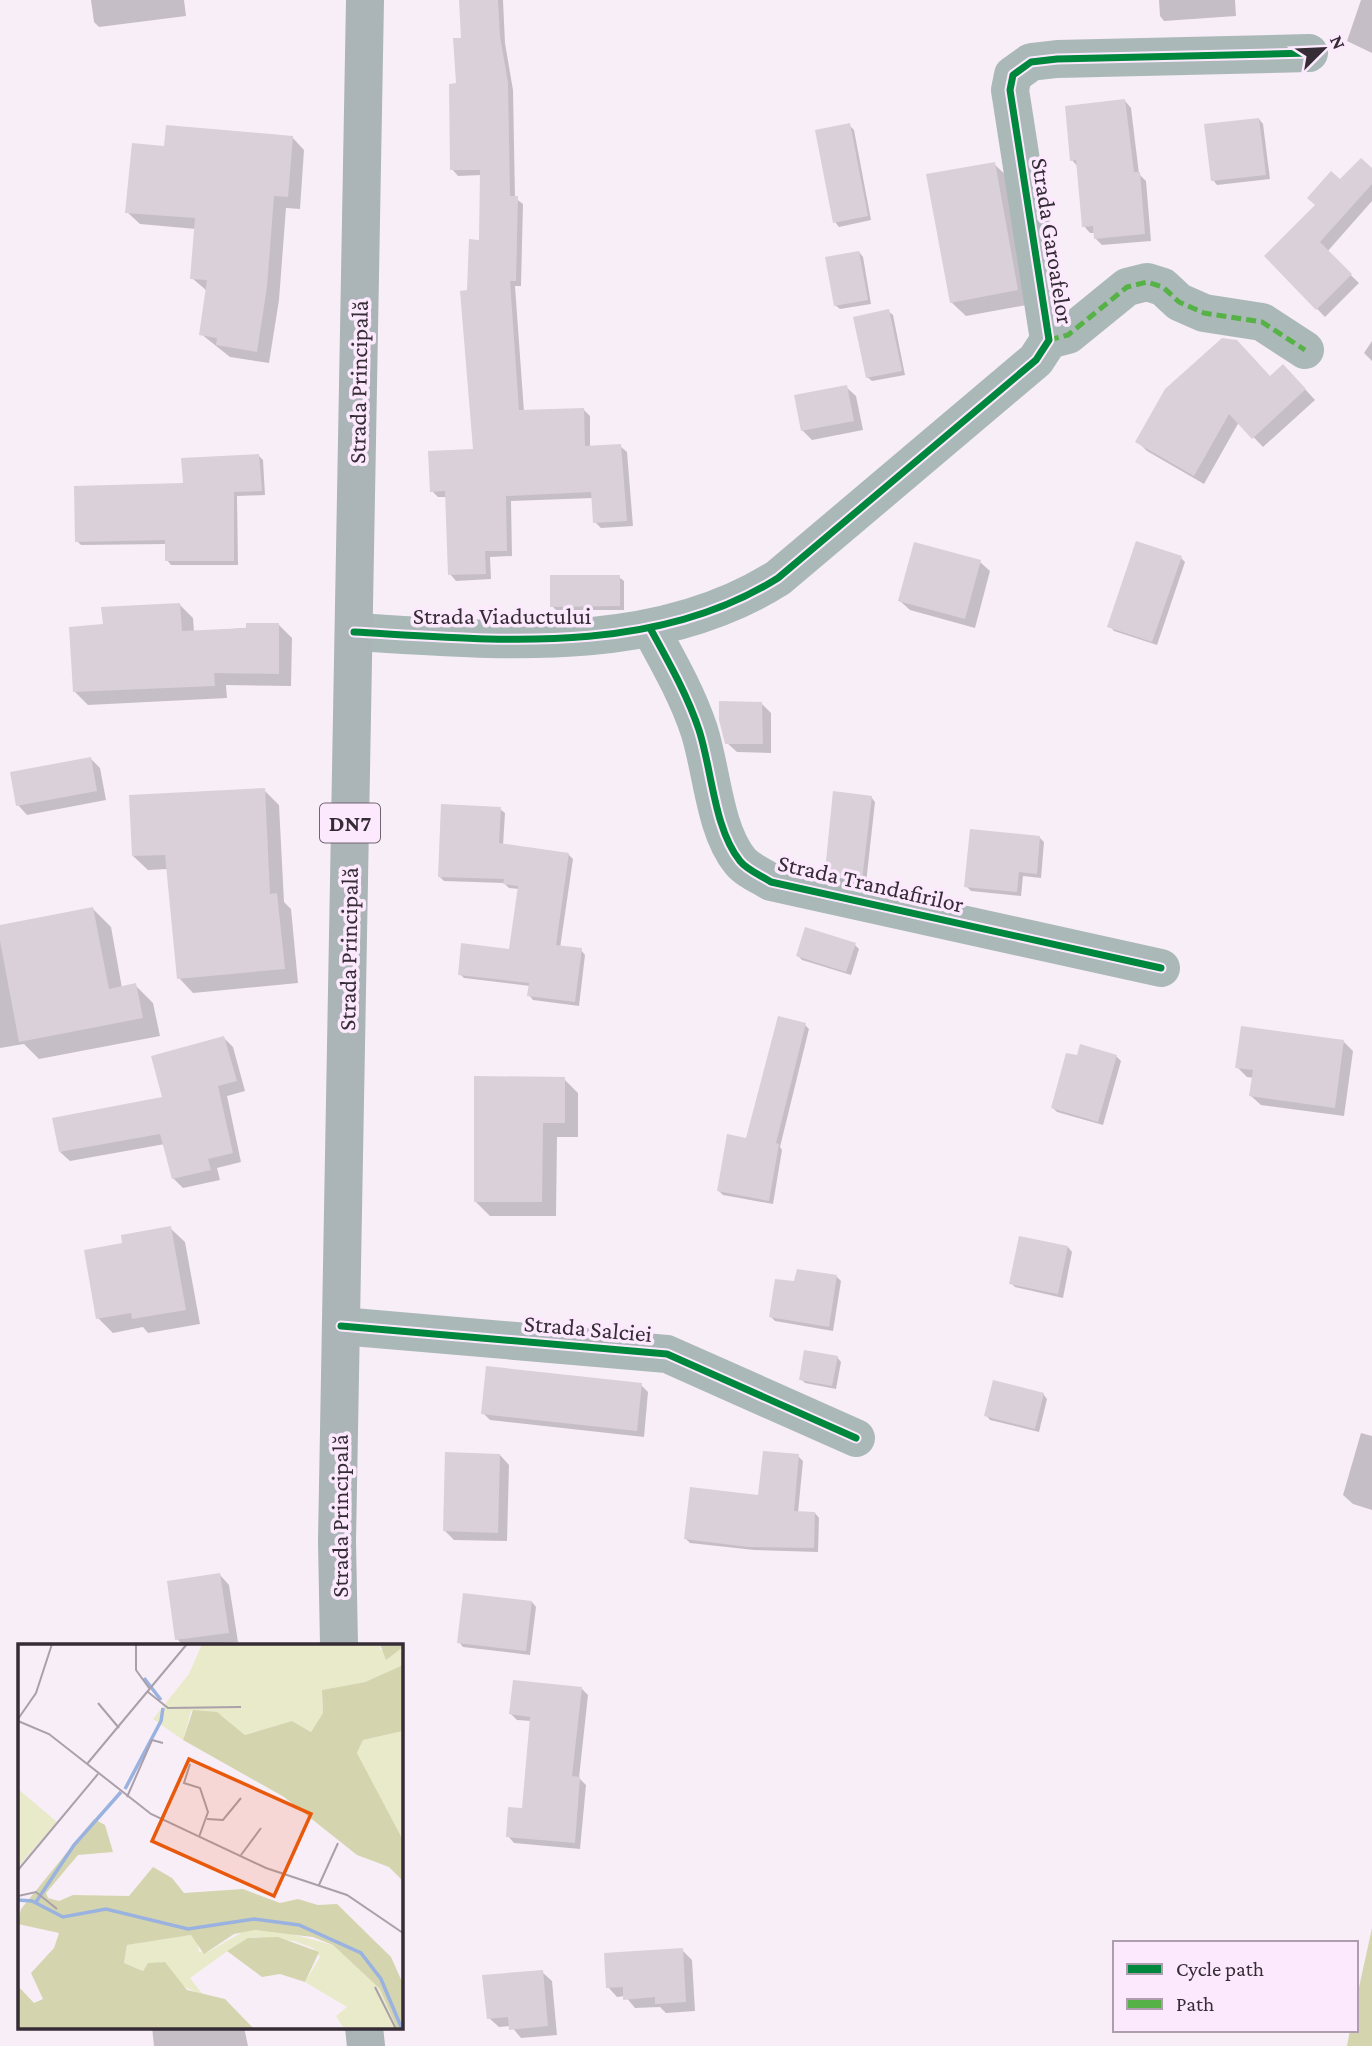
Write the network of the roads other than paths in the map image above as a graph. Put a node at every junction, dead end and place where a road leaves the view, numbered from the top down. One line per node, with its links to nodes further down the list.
1 (365, 0): 6 (highway, Strada Principală / DN7)
2 (1309, 53): 3 (street, Strada Garoafelor)
3 (1049, 340): 4 (street, Strada Garoafelor); 5 (street, Strada Garoafelor)
4 (1305, 350)
5 (650, 628): 6 (street, Strada Viaductului); 7 (street, Strada Trandafirilor)
6 (354, 632): 8 (highway, Strada Principală / DN7)
7 (1161, 968)
8 (341, 1326): 9 (street, Strada Salciei); 10 (highway, Strada Principală / DN7)
9 (856, 1438)
10 (339, 1644)
11 (364, 2028): 12 (highway)
12 (366, 2046)

